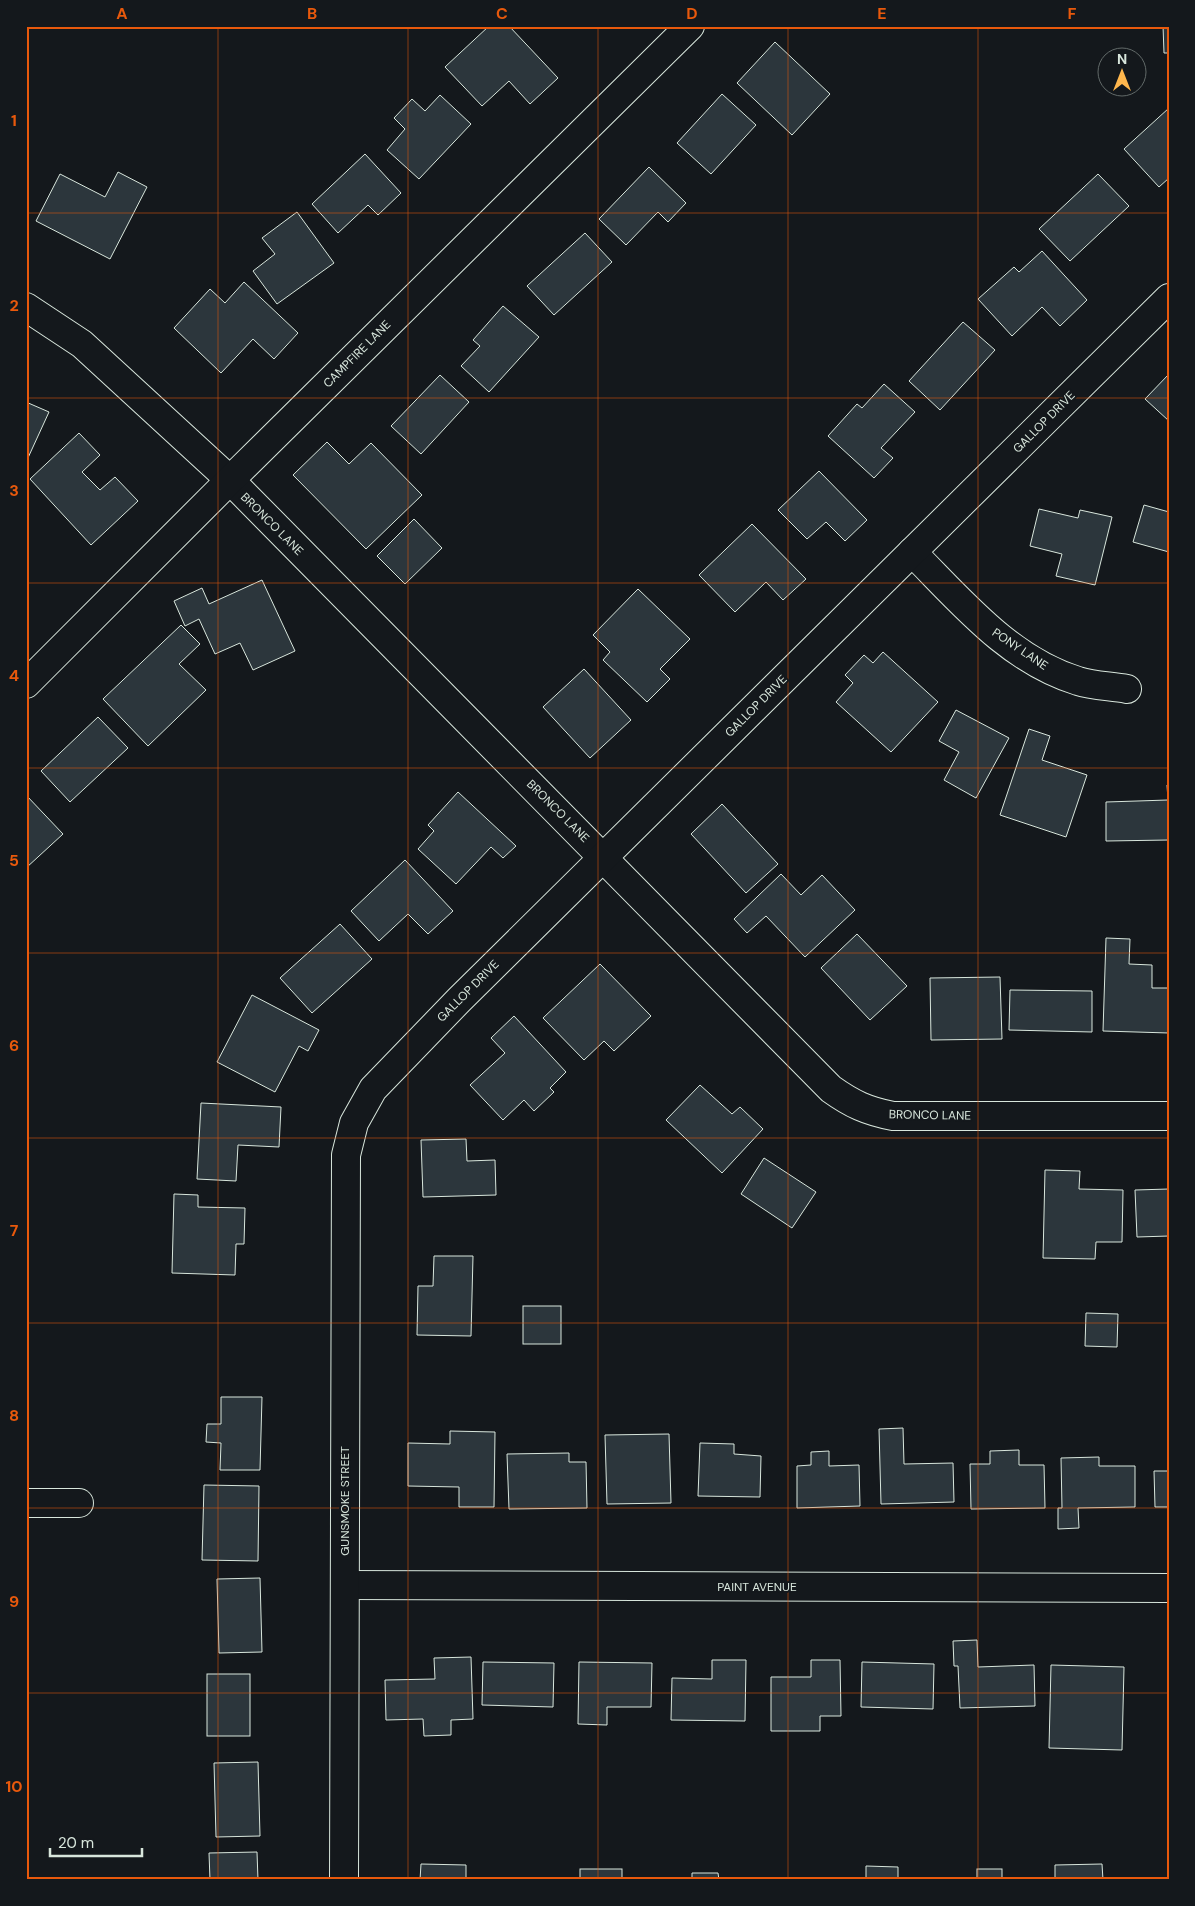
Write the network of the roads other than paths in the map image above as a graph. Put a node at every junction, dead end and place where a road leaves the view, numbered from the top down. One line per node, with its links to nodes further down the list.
1 (690, 26): 4 (street, CAMPFIRE LANE)
2 (1169, 298): 5 (street, GALLOP DRIVE)
3 (26, 307): 4 (street, BRONCO LANE)
4 (230, 480): 6 (street, CAMPFIRE LANE); 8 (street, BRONCO LANE)
5 (912, 552): 7 (street, PONY LANE); 8 (street, GALLOP DRIVE)
6 (26, 684)
7 (1127, 689)
8 (603, 857): 9 (street, BRONCO LANE); 10 (street, GALLOP DRIVE)
9 (1169, 1116)
10 (354, 1123): 13 (street, GUNSMOKE STREET)
11 (26, 1503): 12 (street)
12 (79, 1503)
13 (345, 1585): 14 (street, PAINT AVENUE); 15 (street, GUNSMOKE STREET)
14 (1169, 1588)
15 (344, 1880)

